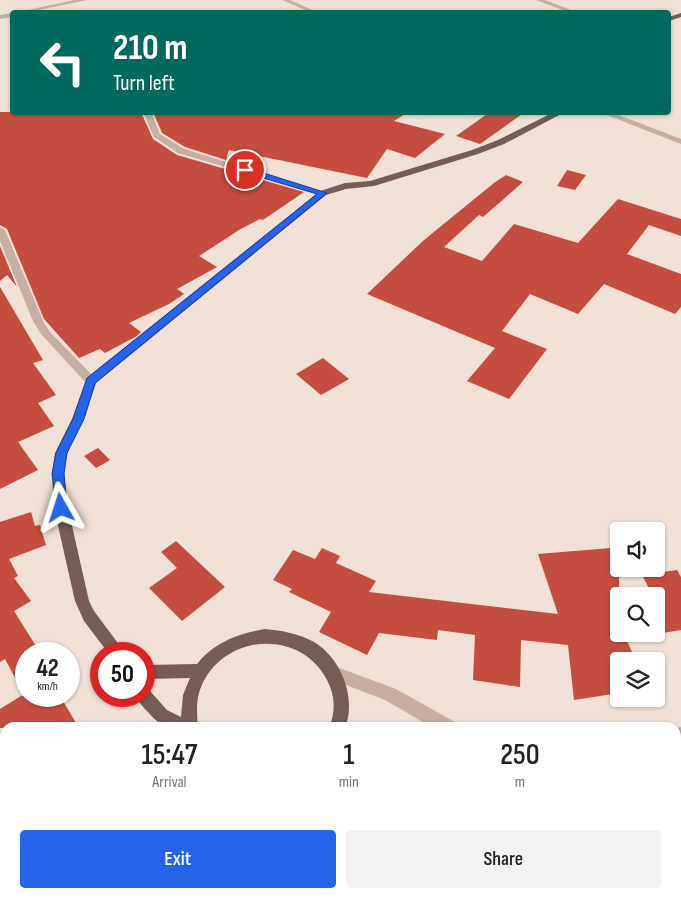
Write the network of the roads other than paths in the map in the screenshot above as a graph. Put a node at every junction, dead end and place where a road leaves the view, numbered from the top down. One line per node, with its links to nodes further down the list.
1 (84, 0): 4 (street)
2 (285, 0): 5 (street)
3 (539, 0): 6 (street)
4 (32, 10)
5 (309, 10)
6 (567, 10)
7 (148, 115): 11 (street)
8 (555, 115): 11 (main road)
9 (611, 115): 10 (street)
10 (681, 142)
11 (323, 193): 13 (main road)
12 (0, 230): 13 (street)
13 (91, 381): 14 (main road)
14 (109, 642)
15 (201, 671): 16 (main road); 17 (main road); 20 (main road)
16 (155, 672)
17 (334, 673): 21 (main road); 22 (street)
18 (153, 707): 19 (main road)
19 (174, 722)
20 (188, 722)
21 (339, 722)
22 (439, 722)

